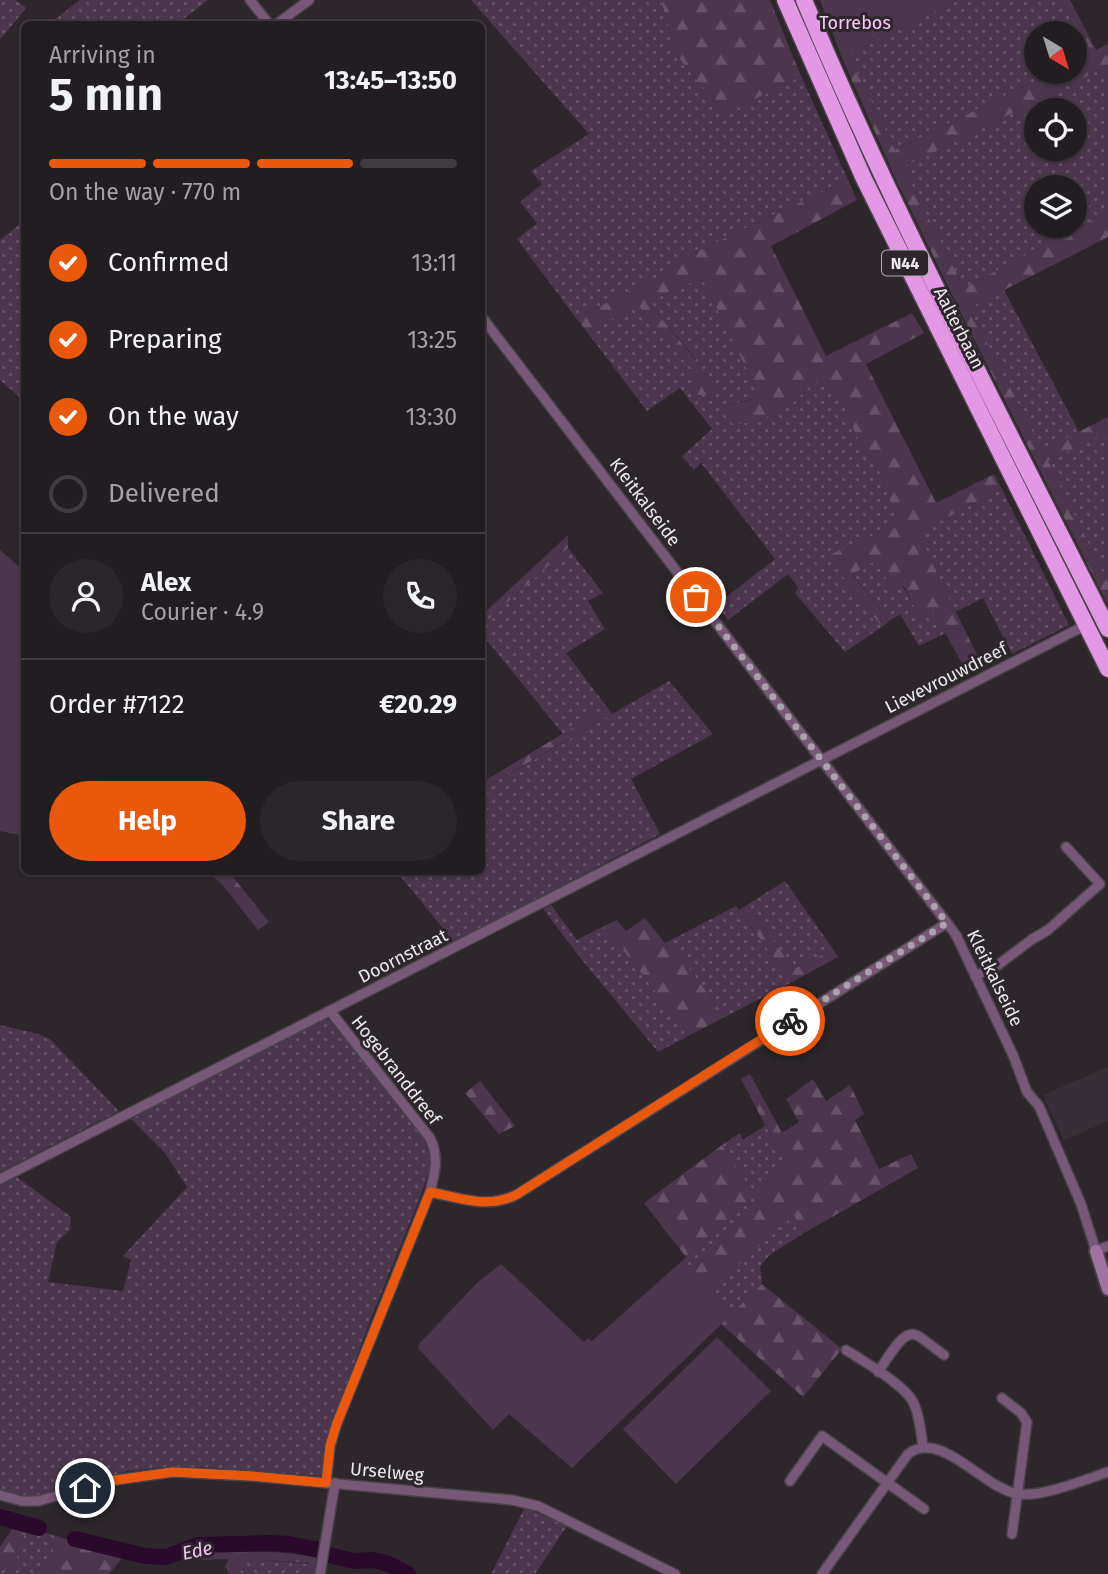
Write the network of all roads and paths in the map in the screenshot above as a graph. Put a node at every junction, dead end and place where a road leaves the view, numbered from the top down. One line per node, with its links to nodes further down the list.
1 (250, 0): 5 (street)
2 (309, 0): 6 (street)
3 (785, 0): 9 (highway, Aalterbaan / N44)
4 (804, 0): 8 (highway, Aalterbaan / N44)
5 (267, 21)
6 (281, 21)
7 (485, 321): 11 (street, Kleitkalseide)
8 (1106, 620)
9 (1086, 625): 10 (highway, Aalterbaan / N44); 11 (street, Lievevrouwdreef)
10 (1108, 669)
11 (821, 760): 13 (street, Kleitkalseide); 15 (street, Doornstraat)
12 (1066, 847): 14 (street)
13 (947, 923): 14 (street, Kleitkalseide); 17 (street)
14 (975, 976): 18 (street, Kleitkalseide)
15 (330, 1011): 16 (street, Doornstraat); 17 (street, Hogebranddreef)
16 (0, 1179)
17 (430, 1192): 27 (street, Hogebranddreef)
18 (1102, 1248): 19 (street, Kleitkalseide)
19 (1108, 1289)
20 (846, 1350): 22 (street)
21 (944, 1354): 22 (street)
22 (878, 1372): 24 (street)
23 (1002, 1398): 29 (street)
24 (923, 1447): 28 (street); 29 (street)
25 (1108, 1472): 29 (street)
26 (790, 1481): 28 (street)
27 (330, 1483): 30 (street, Urselweg); 33 (street, Hogebranddreef); 34 (street, Urselweg)
28 (887, 1483): 31 (street); 35 (street)
29 (1018, 1494): 32 (street)
30 (0, 1495)
31 (924, 1509)
32 (1012, 1534)
33 (320, 1574)
34 (675, 1574)
35 (822, 1574)

